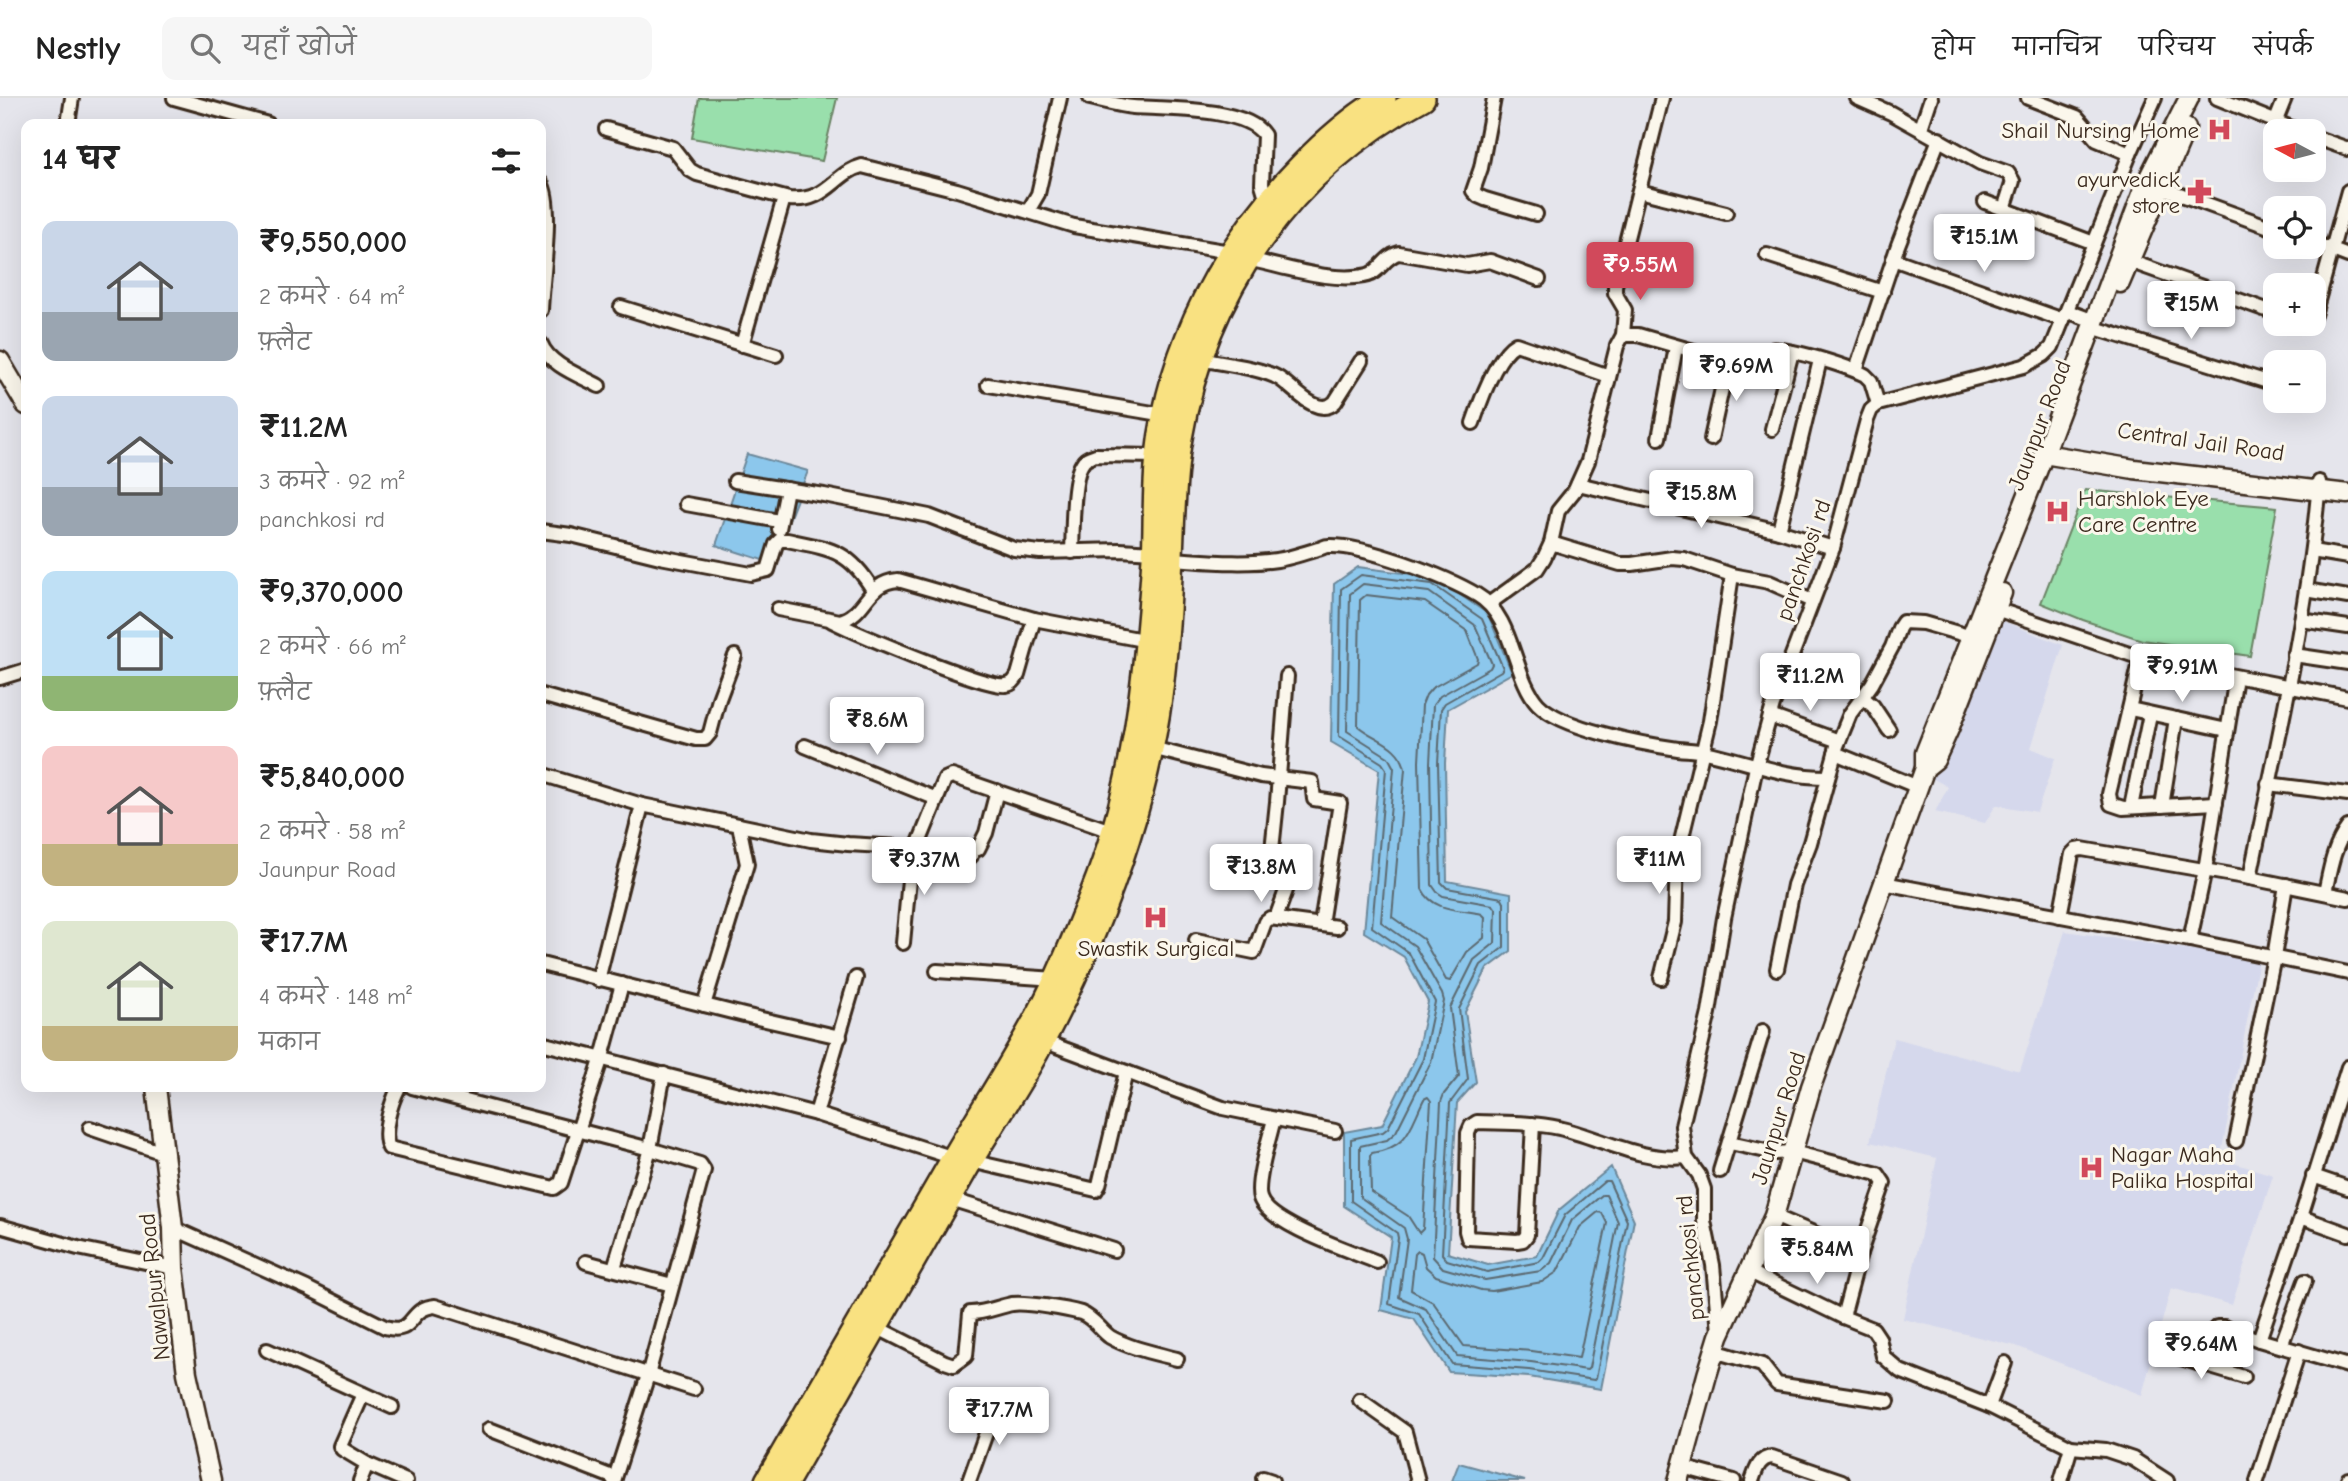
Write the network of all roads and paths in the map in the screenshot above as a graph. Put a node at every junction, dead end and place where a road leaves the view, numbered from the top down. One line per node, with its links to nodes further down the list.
1 (72, 98): 18 (street)
2 (174, 98): 17 (street)
3 (1060, 98): 36 (street)
4 (1090, 98): 33 (street)
5 (1384, 98): 33 (highway)
6 (1423, 98): 45 (highway)
7 (1494, 98): 38 (street)
8 (1662, 98): 29 (street)
9 (1857, 98): 22 (street)
10 (1931, 98): 22 (street)
11 (2028, 98): 27 (street)
12 (2155, 98): 27 (street)
13 (2189, 98): 55 (street, Jaunpur Road)
14 (2200, 98): 28 (street, Jaunpur Road)
15 (2217, 98): 20 (street)
16 (2285, 98): 21 (street)
17 (216, 104): 19 (street)
18 (69, 119)
19 (255, 119)
20 (2266, 119)
21 (2277, 119)
22 (1921, 128): 24 (street)
23 (606, 129): 32 (street)
24 (1939, 139): 35 (street); 47 (street)
25 (2326, 141): 26 (street)
26 (2348, 149)
27 (2130, 154): 41 (street)
28 (2160, 187): 40 (street); 48 (street, Jaunpur Road)
29 (1639, 191): 37 (street); 56 (street)
30 (2348, 191): 43 (street)
31 (546, 194): 39 (street)
32 (784, 198): 36 (street); 57 (street)
33 (1267, 201): 45 (highway)
34 (1985, 202): 35 (street)
35 (2004, 209): 41 (street)
36 (1028, 211): 45 (street)
37 (1726, 213)
38 (1536, 214)
39 (546, 215)
40 (2263, 225)
41 (2094, 243): 54 (street)
42 (2326, 248): 43 (street)
43 (2330, 249): 46 (street); 49 (street)
44 (1766, 255): 51 (street)
45 (1239, 256): 50 (street); 62 (highway); 74 (highway)
46 (2348, 256)
47 (1893, 259): 51 (street); 54 (street)
48 (2129, 261): 53 (street); 55 (street, Jaunpur Road)
49 (2324, 273)
50 (1539, 279)
51 (1883, 292): 67 (street)
52 (621, 307): 57 (street)
53 (2263, 309)
54 (2065, 316): 55 (street); 73 (street)
55 (2098, 325): 69 (street); 79 (street, Jaunpur Road)
56 (1623, 335): 58 (street); 68 (street)
57 (742, 345): 61 (street)
58 (1676, 346): 66 (street); 77 (street)
59 (1792, 352): 63 (street); 66 (street); 76 (street)
60 (546, 353): 71 (street)
61 (776, 355)
62 (1199, 359): 65 (street); 96 (highway)
63 (1820, 360): 67 (street); 89 (street)
64 (0, 361): 72 (street)
65 (1362, 361)
66 (1728, 361): 78 (street)
67 (1857, 370): 73 (street)
68 (1609, 376): 75 (street); 82 (street)
69 (2263, 380)
70 (988, 385): 74 (street)
71 (599, 386)
72 (21, 397)
73 (1878, 404): 93 (street, panchkosi rd)
74 (1165, 415): 80 (highway)
75 (1474, 423)
76 (1772, 429)
77 (1659, 438)
78 (1711, 439)
79 (2052, 450): 83 (street, Central Jail Road); 104 (street, Jaunpur Road)
80 (1158, 456): 95 (street); 96 (highway)
81 (736, 481): 85 (street)
82 (1578, 484): 89 (street); 92 (street)
83 (2319, 486): 84 (street, Central Jail Road); 86 (street); 94 (street)
84 (2348, 487)
85 (787, 489): 88 (street); 95 (street)
86 (2348, 494)
87 (686, 505): 88 (street)
88 (779, 521): 91 (street)
89 (1779, 531): 93 (street)
90 (546, 532): 91 (street)
91 (780, 540): 99 (street)
92 (1551, 543): 98 (street); 103 (street)
93 (1833, 548): 102 (street, panchkosi rd)
94 (2312, 551): 97 (street); 100 (street)
95 (1072, 552): 96 (street)
96 (1163, 555): 103 (street); 111 (highway); 132 (highway)
97 (2348, 557)
98 (1732, 575): 102 (street); 133 (street)
99 (873, 590): 106 (street); 108 (street)
100 (2306, 590): 101 (street); 107 (street)
101 (2348, 597)
102 (1812, 601): 126 (street, panchkosi rd)
103 (1490, 603): 133 (street)
104 (1990, 607): 110 (street, Jaunpur Road); 114 (street); 135 (street, Jaunpur Road)
105 (778, 609): 108 (street)
106 (1034, 620): 108 (street); 111 (street)
107 (2301, 620): 109 (street); 112 (street)
108 (832, 621)
109 (2348, 628)
110 (1972, 637): 122 (street); 135 (street, Jaunpur Road)
111 (1148, 641): 150 (highway)
112 (2294, 654): 115 (street); 120 (street)
113 (734, 656): 121 (street)
114 (2141, 658): 118 (street); 124 (street)
115 (2348, 663)
116 (21, 672): 119 (street)
117 (1287, 676): 138 (street)
118 (2236, 677): 120 (street); 129 (street)
119 (0, 678)
120 (2287, 688): 123 (street); 139 (street)
121 (546, 696)
122 (1862, 697): 128 (street); 131 (street)
123 (2348, 698)
124 (2130, 709): 125 (street); 147 (street)
125 (2150, 714): 127 (street); 147 (street)
126 (1770, 716): 131 (street); 134 (street, panchkosi rd)
127 (2176, 719): 129 (street); 146 (street)
128 (1889, 730)
129 (2227, 730): 144 (street)
130 (806, 746): 143 (street)
131 (1837, 747): 137 (street); 140 (street)
132 (1152, 748): 138 (street); 178 (highway)
133 (1703, 751): 134 (street); 171 (street)
134 (1756, 767): 137 (street); 198 (street, panchkosi rd)
135 (1925, 768): 140 (street, Jaunpur Road)
136 (546, 776): 145 (street)
137 (1828, 778): 167 (street)
138 (1278, 779): 159 (street); 160 (street)
139 (2268, 784): 142 (street); 153 (street)
140 (1918, 787): 154 (street, Jaunpur Road)
141 (997, 790): 143 (street); 150 (street); 151 (street)
142 (2348, 794)
143 (937, 799): 151 (street)
144 (2216, 803): 146 (street); 152 (street)
145 (642, 805): 148 (street); 173 (street)
146 (2162, 806): 147 (street)
147 (2131, 807)
148 (739, 825): 151 (street); 175 (street)
149 (2348, 827): 156 (street)
150 (1114, 832): 172 (highway)
151 (915, 848): 164 (street)
152 (2205, 870): 153 (street); 158 (street); 163 (street)
153 (2250, 878): 155 (street)
154 (1883, 883): 158 (street); 196 (street, Jaunpur Road)
155 (2286, 885): 156 (street); 165 (street)
156 (2325, 893): 157 (street)
157 (2348, 898)
158 (2060, 916): 163 (street)
159 (1276, 918): 160 (street); 162 (street)
160 (1321, 924): 161 (street)
161 (1337, 926)
162 (1196, 940)
163 (2190, 940): 165 (street)
164 (903, 943)
165 (2274, 957): 169 (street); 193 (street)
166 (546, 965): 173 (street)
167 (1777, 969)
168 (937, 971): 172 (street)
169 (2348, 973)
170 (856, 978): 177 (street)
171 (1661, 978)
172 (1056, 979): 199 (highway)
173 (598, 980): 174 (street)
174 (622, 985): 175 (street); 180 (street)
175 (704, 1006): 177 (street)
176 (1763, 1031): 194 (street)
177 (839, 1037): 187 (street)
178 (1043, 1041): 182 (street); 199 (highway)
179 (546, 1044): 180 (street)
180 (602, 1057): 183 (street); 191 (street)
181 (2348, 1067): 201 (street)
182 (1126, 1072): 188 (street); 199 (street)
183 (664, 1074): 187 (street); 195 (street)
184 (157, 1092): 197 (street, Nawalpur Road)
185 (398, 1092): 191 (street)
186 (431, 1092): 191 (street)
187 (816, 1114): 199 (street)
188 (1274, 1119): 192 (street); 212 (street)
189 (1533, 1124): 189 (street); 198 (street)
190 (90, 1128): 197 (street)
191 (576, 1131): 195 (street)
192 (1335, 1131)
193 (2236, 1141)
194 (1730, 1143): 196 (street); 200 (street)
195 (650, 1149): 214 (street); 217 (street)
196 (1793, 1152): 204 (street, Jaunpur Road); 210 (street)
197 (163, 1153): 207 (street, Nawalpur Road)
198 (1686, 1157): 221 (street, panchkosi rd)
199 (962, 1160): 203 (highway); 247 (highway)
200 (1720, 1171)
201 (2313, 1176): 202 (street); 205 (street)
202 (2348, 1188)
203 (950, 1199): 209 (street); 219 (highway)
204 (1774, 1216): 210 (street); 215 (street, Jaunpur Road)
205 (2301, 1217): 208 (street); 220 (street)
206 (0, 1226): 213 (street)
207 (173, 1228): 213 (street, Nawalpur Road); 230 (street)
208 (2348, 1234)
209 (1114, 1250)
210 (1860, 1253): 218 (street)
211 (586, 1262): 214 (street)
212 (1377, 1262)
213 (174, 1268): 244 (street, Nawalpur Road)
214 (614, 1268): 217 (street)
215 (1749, 1272): 218 (street); 221 (street, Jaunpur Road)
216 (2305, 1281): 222 (street)
217 (672, 1285): 230 (street)
218 (1843, 1317): 236 (street)
219 (876, 1326): 226 (street); 248 (highway)
220 (2259, 1340): 222 (street); 228 (street)
221 (1717, 1343): 235 (street); 242 (street, Jaunpur Road)
222 (2281, 1346): 224 (street)
223 (267, 1350): 233 (street)
224 (2299, 1351): 229 (street); 256 (street)
225 (2167, 1354): 228 (street)
226 (1177, 1359)
227 (2006, 1363): 236 (street)
228 (2197, 1363): 231 (street)
229 (2348, 1366)
230 (648, 1375): 232 (street); 243 (street)
231 (2244, 1377)
232 (694, 1389)
233 (363, 1394): 237 (street); 241 (street)
234 (1360, 1400): 250 (street)
235 (1888, 1401)
236 (1989, 1406): 240 (street)
237 (392, 1407)
238 (1034, 1422): 249 (street)
239 (489, 1429): 243 (street)
240 (2071, 1447): 254 (street); 255 (street)
241 (367, 1464): 245 (street); 246 (street)
242 (1680, 1474): 251 (street)
243 (615, 1480)
244 (211, 1481)
245 (360, 1481)
246 (406, 1481)
247 (767, 1481)
248 (787, 1481)
249 (969, 1481)
250 (1418, 1481)
251 (1734, 1481)
252 (1752, 1481): 253 (street)
253 (1842, 1481)
254 (2061, 1481)
255 (2167, 1481)
256 (2257, 1481)

